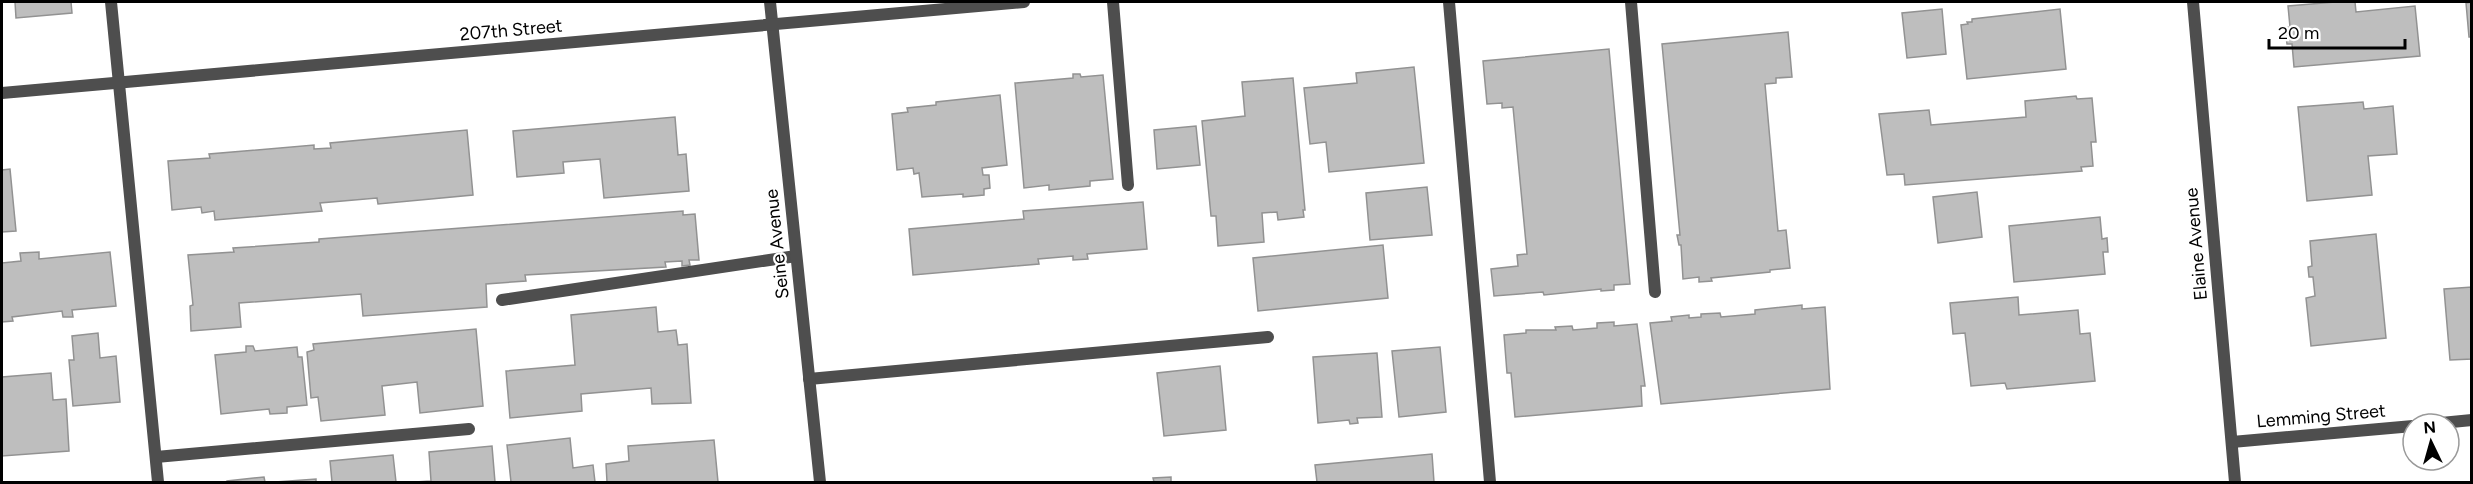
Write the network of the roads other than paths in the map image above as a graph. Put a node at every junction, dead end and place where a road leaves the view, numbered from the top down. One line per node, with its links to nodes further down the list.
1 (111, 2): 9 (street)
2 (770, 2): 8 (street, Seine Avenue)
3 (1024, 2): 8 (street, 207th Street)
4 (1113, 2): 11 (street)
5 (1449, 2): 23 (street)
6 (1631, 2): 13 (street)
7 (2193, 2): 19 (street, Elaine Avenue)
8 (772, 25): 9 (street, 207th Street); 12 (street, Seine Avenue)
9 (120, 82): 10 (street, 207th Street); 20 (street)
10 (2, 93)
11 (1128, 185)
12 (796, 256): 14 (street); 16 (street, Seine Avenue)
13 (1655, 292)
14 (502, 300)
15 (1268, 337): 16 (street)
16 (809, 380): 22 (street, Seine Avenue)
17 (2401, 427): 19 (street, Lemming Street)
18 (469, 429): 20 (street)
19 (2232, 442): 24 (street, Elaine Avenue)
20 (156, 457): 21 (street)
21 (158, 483)
22 (820, 483)
23 (1490, 483)
24 (2235, 483)

